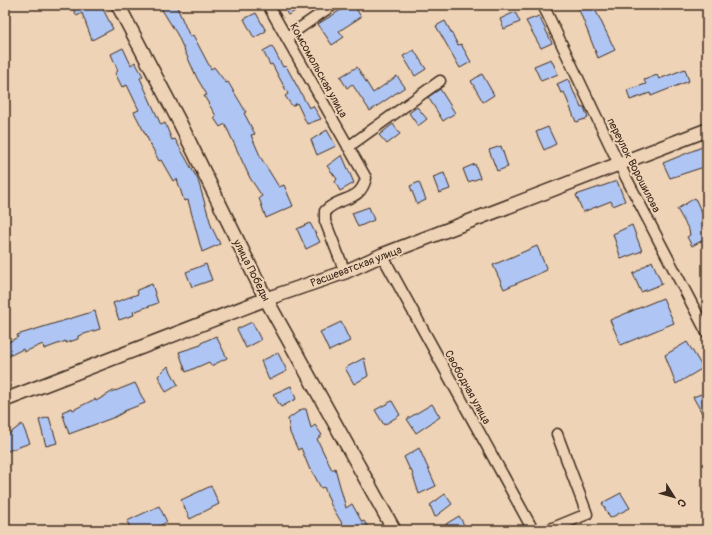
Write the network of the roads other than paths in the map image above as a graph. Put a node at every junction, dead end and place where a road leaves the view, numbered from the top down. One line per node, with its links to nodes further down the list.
1 (118, 5): 12 (street, улица Победы)
2 (268, 5): 5 (street, Комсомольская улица)
3 (333, 5): 5 (street)
4 (543, 5): 9 (street, переулок Ворошилова)
5 (286, 37): 8 (street, Комсомольская улица)
6 (440, 81): 8 (street)
7 (707, 130): 9 (street, Расшеватская улица)
8 (348, 147): 11 (street, Комсомольская улица)
9 (619, 164): 10 (street, Расшеватская улица); 13 (street, переулок Ворошилова)
10 (382, 255): 11 (street, Расшеватская улица); 17 (street, Свободная улица)
11 (345, 272): 12 (street, Расшеватская улица)
12 (266, 299): 14 (street, Расшеватская улица); 16 (street, улица Победы)
13 (707, 333)
14 (5, 400)
15 (557, 434): 18 (street)
16 (394, 530)
17 (533, 530)
18 (548, 530)

